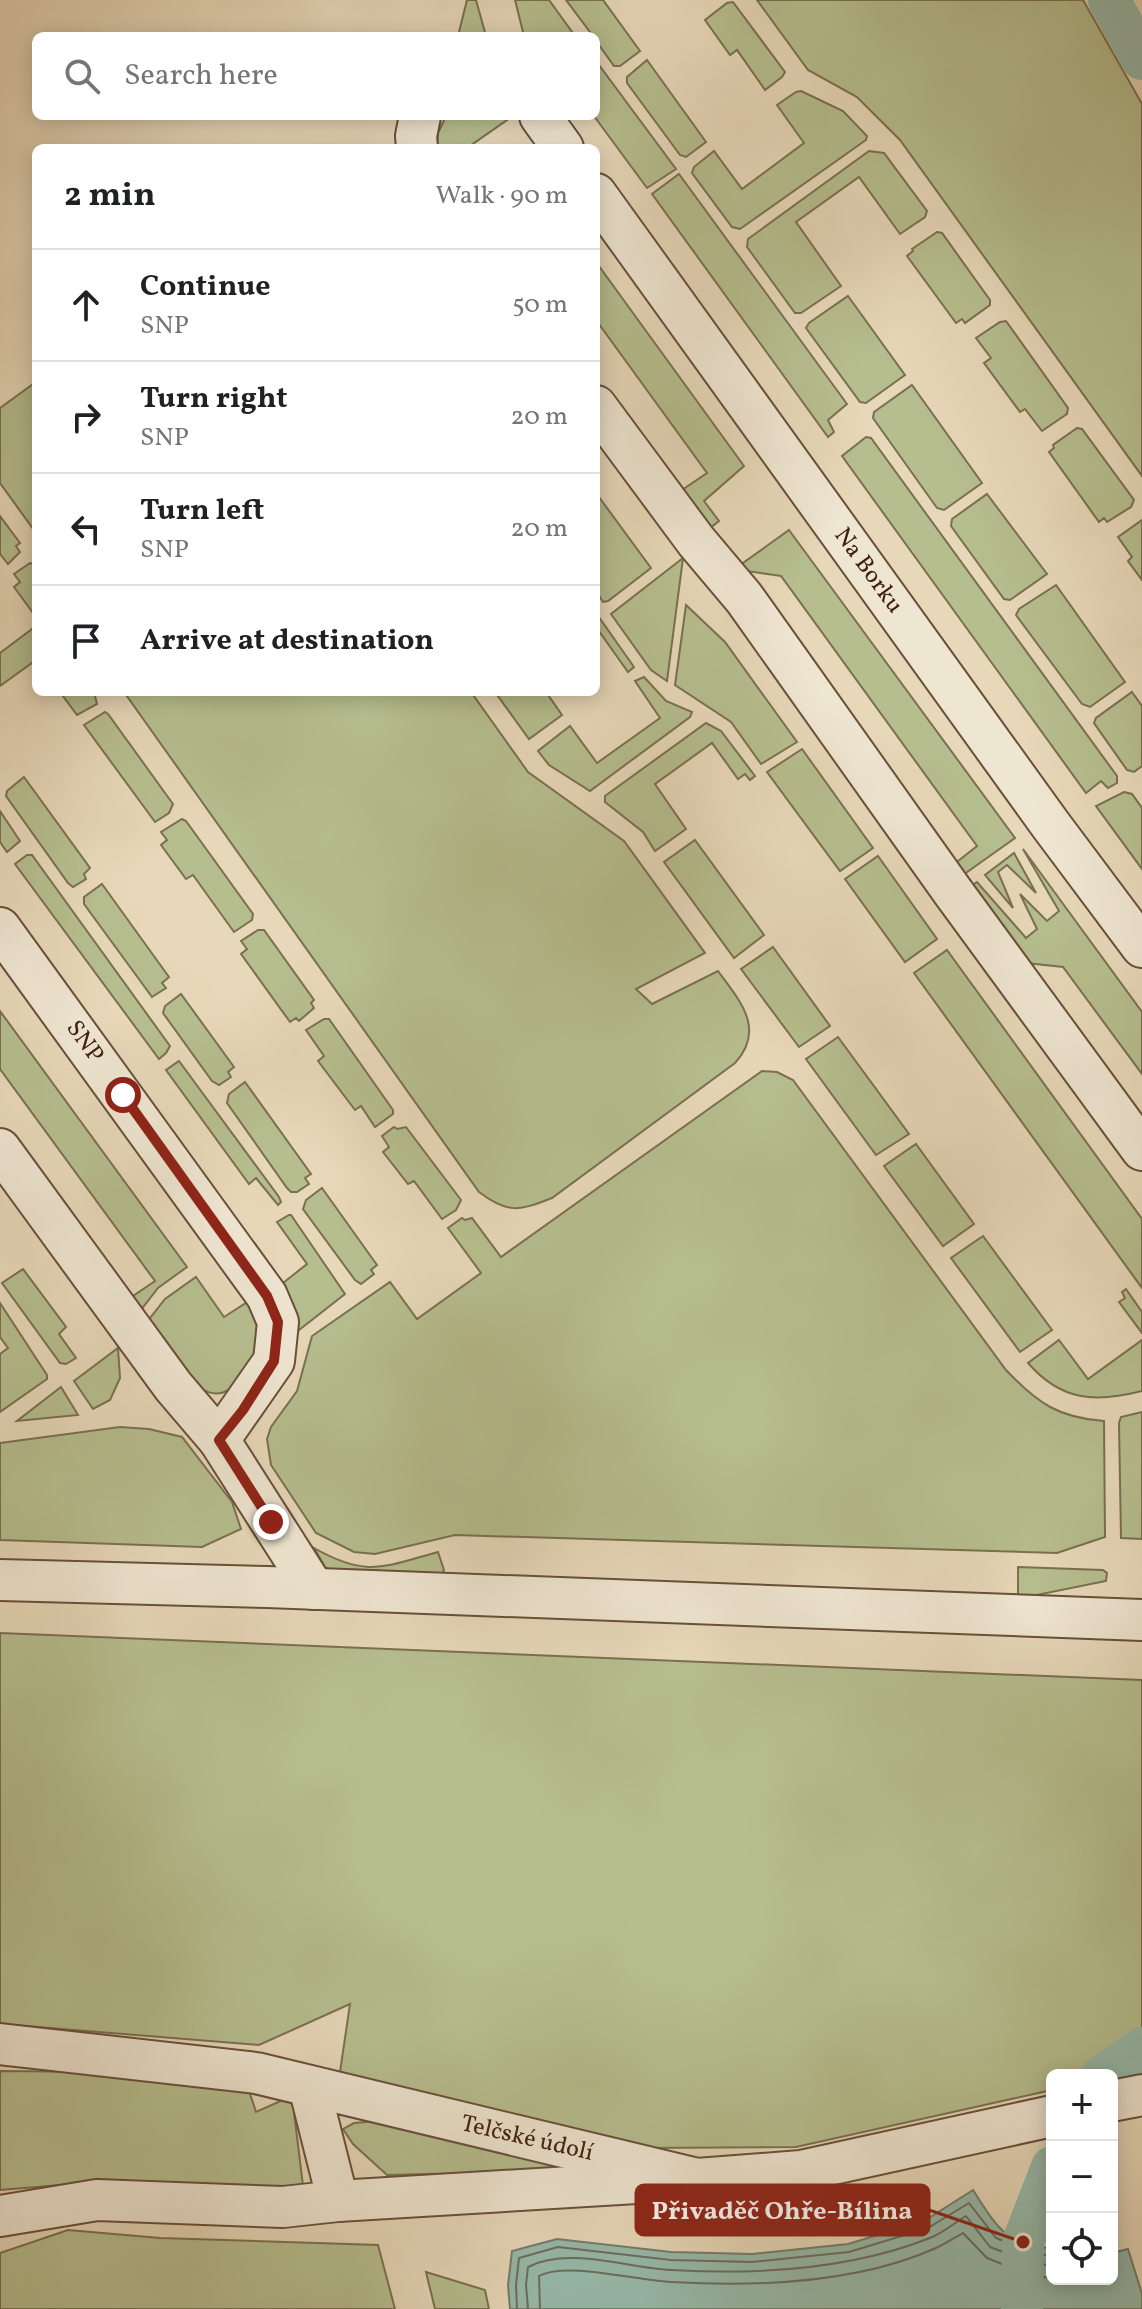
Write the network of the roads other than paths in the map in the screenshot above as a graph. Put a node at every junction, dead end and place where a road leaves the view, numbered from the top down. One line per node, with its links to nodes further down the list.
1 (419, 120): 3 (street)
2 (543, 120): 4 (street)
3 (417, 144)
4 (560, 144)
5 (600, 200): 8 (street, Na Borku)
6 (600, 411): 10 (street)
7 (0, 928): 11 (street, SNP)
8 (1142, 947)
9 (0, 1149): 11 (street)
10 (1142, 1150)
11 (219, 1440): 13 (street)
12 (0, 1580): 13 (street)
13 (314, 1589): 14 (street)
14 (1142, 1620)
15 (0, 2044): 16 (street, Telčské údolí)
16 (309, 2086): 18 (street, Telčské údolí); 19 (street)
17 (1046, 2117): 18 (street, Telčské údolí)
18 (697, 2179): 19 (street)
19 (338, 2201): 20 (street)
20 (0, 2216)

